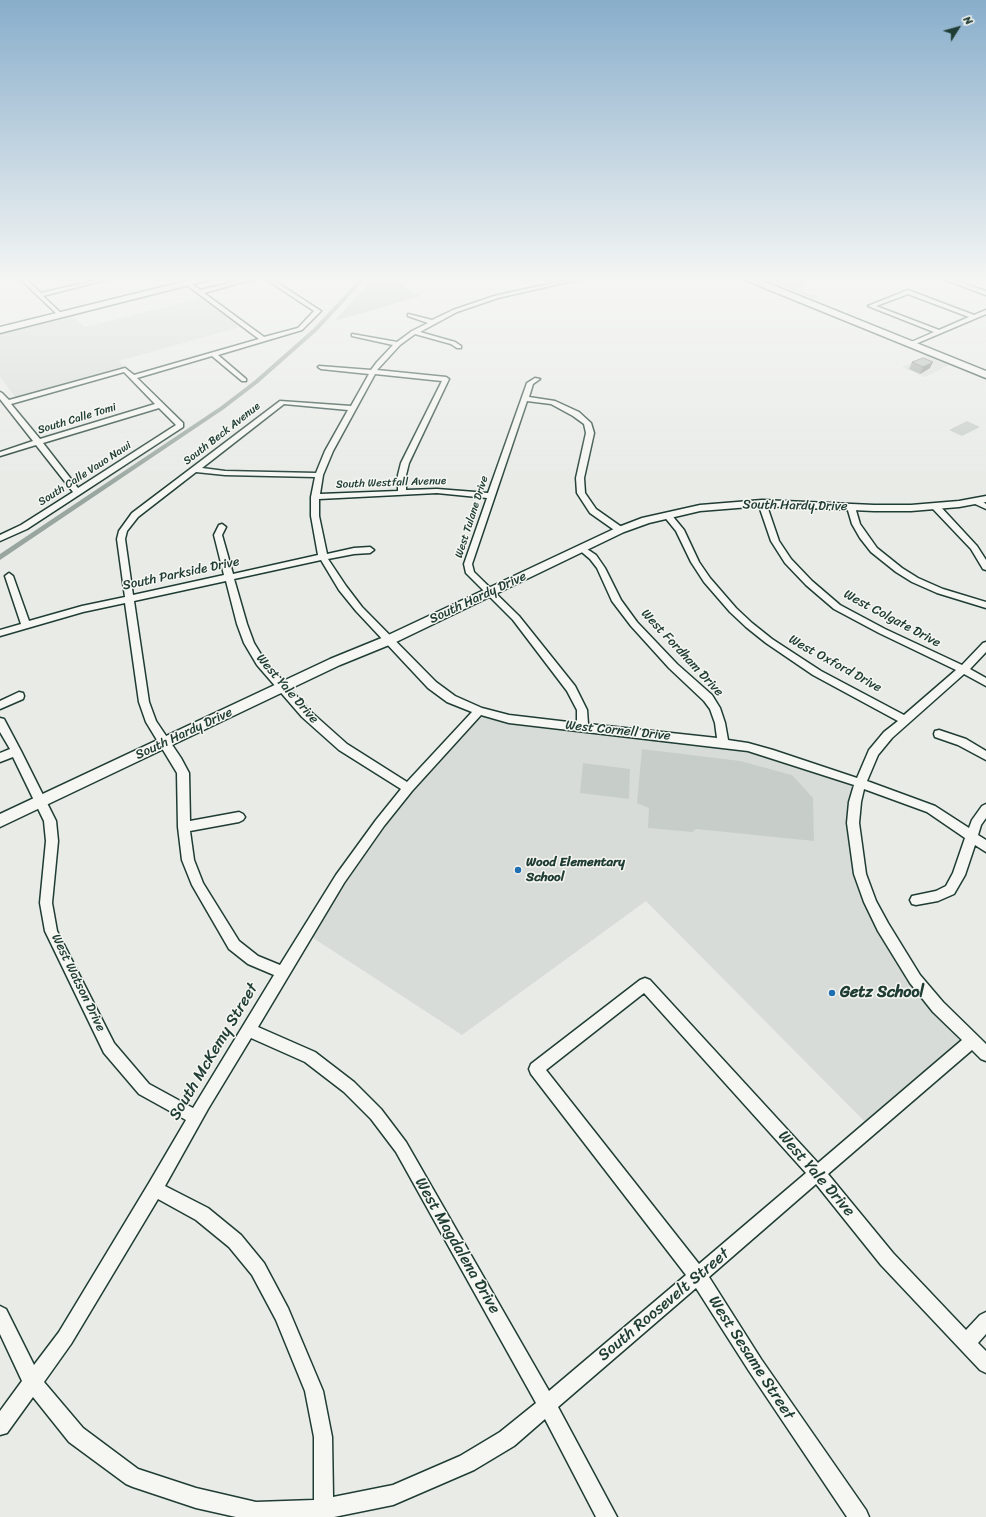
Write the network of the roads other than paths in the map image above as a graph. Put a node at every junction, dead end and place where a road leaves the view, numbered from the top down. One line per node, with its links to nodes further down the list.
1 (233, 349): 4 (street)
2 (393, 349): 6 (street)
3 (923, 349): 7 (main road)
4 (214, 354): 8 (street); 10 (street)
5 (321, 367): 6 (street)
6 (373, 372): 15 (street, West Cornell Drive); 21 (street)
7 (986, 375)
8 (133, 377): 13 (street); 14 (street)
9 (537, 379): 12 (street, West Tulane Drive)
10 (244, 380)
11 (0, 394): 13 (street)
12 (524, 399): 22 (street, West Tulane Drive); 30 (street)
13 (7, 403): 16 (street)
14 (160, 405): 16 (street, South Calle Tomi); 20 (street, South Calle Vauo Nawi)
15 (354, 408): 18 (street, South Beck Avenue); 19 (street, West Cornell Drive)
16 (38, 442): 17 (street, South Calle Tomi); 20 (street)
17 (0, 454)
18 (195, 469): 19 (street, South Westfall Avenue); 39 (street, South Beck Avenue)
19 (319, 475): 23 (street, West Cornell Drive)
20 (77, 492): 31 (street, South Calle Vauo Nawi)
21 (402, 493): 22 (street, South Westfall Avenue); 23 (street, South Westfall Avenue)
22 (492, 496): 38 (street, West Tulane Drive)
23 (315, 497): 34 (street, West Cornell Drive)
24 (983, 502): 27 (street, South Hardy Drive)
25 (762, 503): 26 (street, South Hardy Drive); 28 (street, South Hardy Drive); 45 (street, West Colgate Drive)
26 (851, 507): 27 (street, South Hardy Drive); 40 (street)
27 (936, 507): 35 (street)
28 (667, 515): 30 (street, South Hardy Drive); 51 (street, West Oxford Drive)
29 (222, 528): 37 (street, West Yale Drive)
30 (620, 530): 32 (street, South Hardy Drive)
31 (0, 538)
32 (581, 548): 38 (street, South Hardy Drive); 56 (street, West Fordham Drive)
33 (370, 550): 34 (street, South Parkside Drive)
34 (323, 557): 37 (street, South Parkside Drive); 43 (street, West Cornell Drive)
35 (986, 567)
36 (9, 576): 41 (street)
37 (230, 576): 39 (street, South Parkside Drive); 47 (street, West Yale Drive)
38 (490, 592): 43 (street, South Hardy Drive); 53 (street, West Tulane Drive)
39 (128, 598): 41 (street, South Parkside Drive); 55 (street)
40 (986, 605)
41 (26, 625): 42 (street, South Parkside Drive)
42 (0, 633)
43 (389, 640): 47 (street, South Hardy Drive); 50 (street, West Cornell Drive)
44 (986, 645): 45 (street)
45 (964, 670): 46 (street, West Colgate Drive); 51 (street)
46 (986, 682)
47 (282, 687): 55 (street, South Hardy Drive); 61 (street, West Yale Drive)
48 (19, 696): 49 (street)
49 (0, 705)
50 (479, 711): 53 (street, West Cornell Drive); 61 (street, South McKemy Street)
51 (905, 720): 60 (street)
52 (0, 722): 57 (street, West Watson Drive)
53 (583, 727): 56 (street, West Cornell Drive)
54 (939, 734): 58 (street)
55 (165, 742): 62 (street, South Hardy Drive); 66 (street)
56 (723, 743): 60 (street, West Cornell Drive)
57 (16, 751): 59 (street); 62 (street, West Watson Drive)
58 (986, 756)
59 (0, 758)
60 (860, 783): 67 (street); 72 (street)
61 (408, 788): 70 (street, South McKemy Street)
62 (41, 801): 65 (street, South Hardy Drive); 75 (street, West Watson Drive)
63 (986, 809): 67 (street)
64 (239, 817): 66 (street)
65 (0, 820)
66 (184, 827): 70 (street)
67 (971, 835): 68 (street); 69 (street)
68 (986, 847)
69 (916, 900)
70 (284, 972): 71 (street, South McKemy Street)
71 (248, 1030): 75 (street, South McKemy Street); 84 (street, West Magdalena Drive)
72 (972, 1041): 73 (street); 76 (street, South Roosevelt Street)
73 (986, 1054)
74 (536, 1069): 76 (street, West Yale Drive); 78 (street, West Sesame Street)
75 (195, 1117): 77 (street, South McKemy Street)
76 (817, 1173): 78 (street, South Roosevelt Street); 81 (street, West Yale Drive)
77 (155, 1189): 83 (street, South McKemy Street); 86 (street)
78 (698, 1276): 84 (street, South Roosevelt Street); 88 (street, West Sesame Street)
79 (0, 1315): 83 (street, South Roosevelt Street)
80 (986, 1321): 81 (street)
81 (967, 1343): 82 (street, West Yale Drive)
82 (986, 1364)
83 (33, 1383): 85 (street, South McKemy Street); 86 (street, South Roosevelt Street)
84 (547, 1405): 86 (street, South Roosevelt Street); 87 (street, West Magdalena Drive)
85 (0, 1426)
86 (323, 1513)
87 (607, 1517)
88 (859, 1517)

